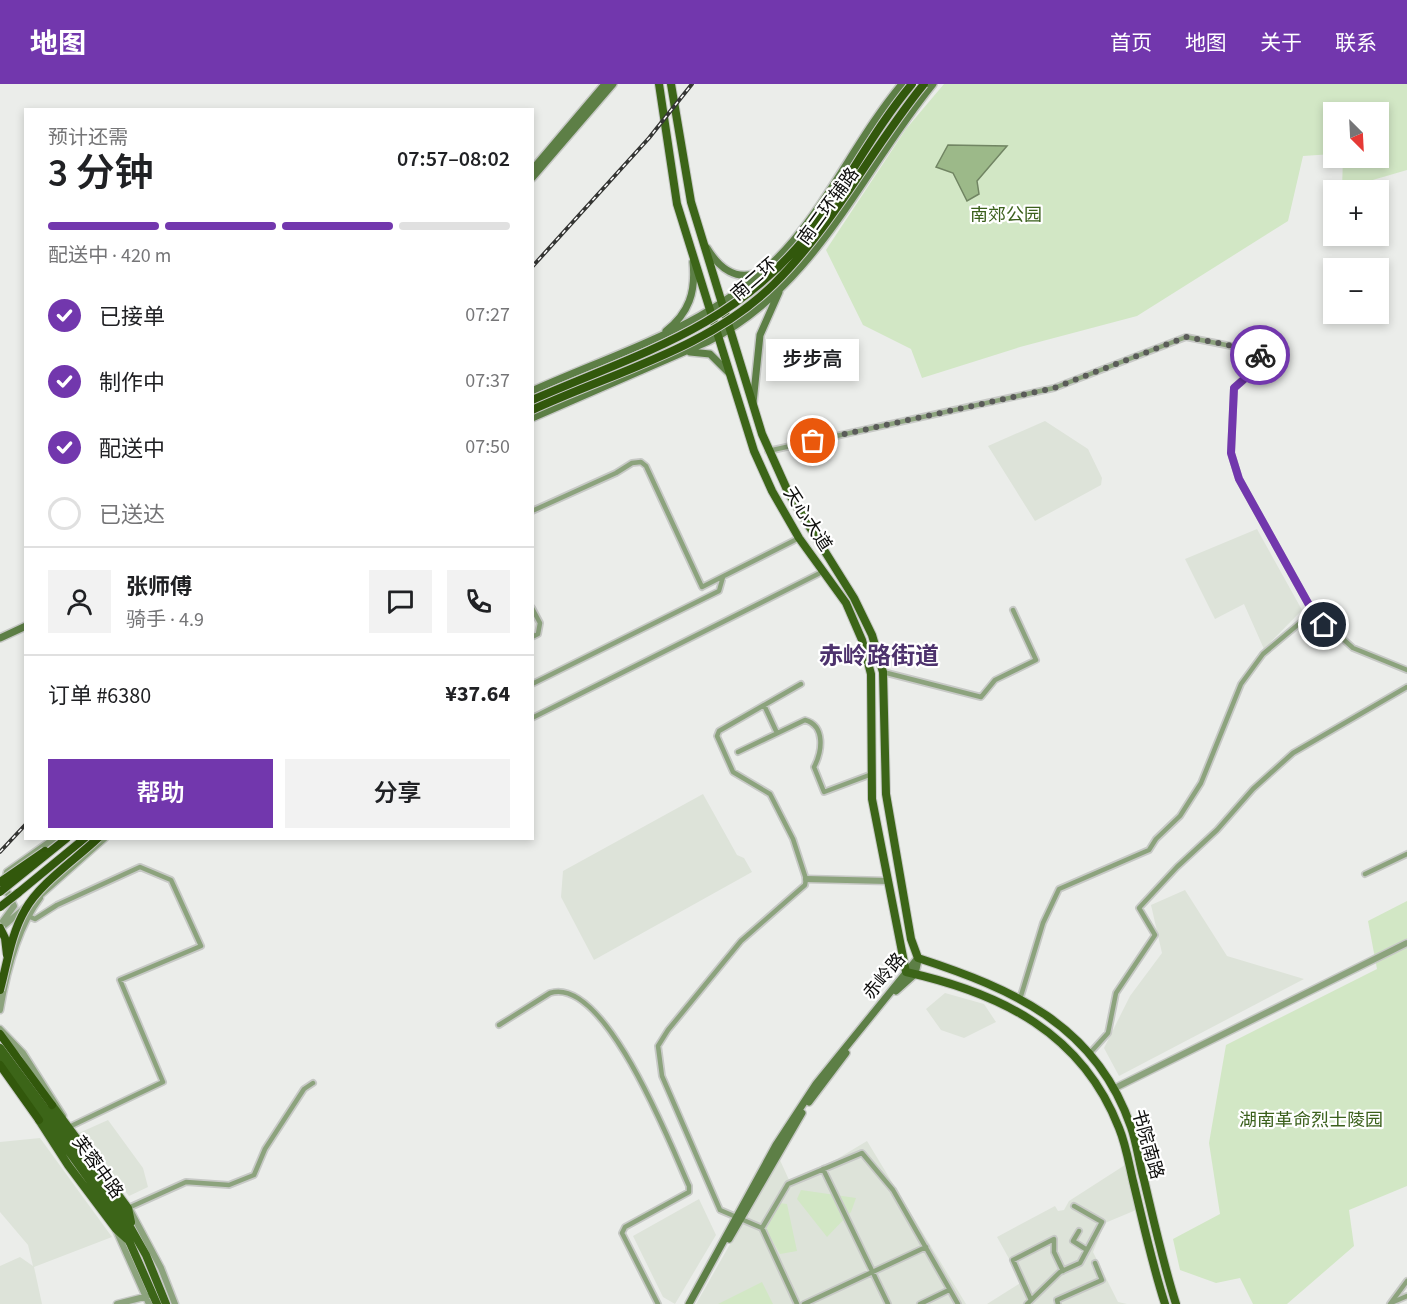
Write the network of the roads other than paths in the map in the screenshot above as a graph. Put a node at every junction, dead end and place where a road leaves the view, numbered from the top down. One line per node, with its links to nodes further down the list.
1 (605, 84): 10 (main road)
2 (613, 84): 11 (main road)
3 (654, 84): 9 (main road)
4 (672, 84): 12 (main road, 天心大道)
5 (902, 84): 14 (main road, 南二环辅路)
6 (912, 84): 26 (highway, 南二环, bridge)
7 (924, 84): 28 (highway, 南二环, bridge)
8 (933, 84): 15 (main road, 南二环辅路)
9 (659, 88): 13 (main road, 天心大道)
10 (534, 168)
11 (534, 176)
12 (703, 241): 14 (main road); 16 (main road, 天心大道)
13 (690, 245): 17 (main road, 天心大道); 20 (main road)
14 (769, 267): 16 (main road, 南二环辅路)
15 (782, 288): 18 (main road, 南二环辅路); 27 (main road)
16 (723, 303): 17 (main road, 南二环辅路); 18 (main road, 天心大道)
17 (712, 310): 19 (main road, 天心大道); 20 (main road, 南二环辅路)
18 (731, 329): 19 (main road, 南二环辅路); 27 (main road, 天心大道)
19 (720, 335): 23 (main road, 南二环辅路); 24 (main road, 天心大道)
20 (653, 341): 25 (main road, 南二环辅路)
21 (1286, 348): 22 (street)
22 (1260, 351): 30 (street); 37 (street)
23 (685, 352): 24 (main road); 29 (main road, 南二环辅路)
24 (734, 383): 32 (main road, 天心大道)
25 (534, 390)
26 (534, 399)
27 (753, 405): 30 (main road, 天心大道)
28 (534, 415)
29 (534, 415)
30 (768, 451): 42 (main road, 天心大道)
31 (534, 512): 34 (street)
32 (799, 538): 33 (main road, 天心大道); 34 (street)
33 (824, 571): 47 (street); 50 (main road, 天心大道)
34 (723, 577): 43 (street)
35 (1013, 610): 42 (street)
36 (534, 612): 40 (street)
37 (1313, 612): 41 (street); 73 (street)
38 (24, 625): 39 (main road)
39 (0, 636)
40 (534, 636)
41 (1407, 669)
42 (883, 672): 68 (main road, 天心大道)
43 (534, 683)
44 (801, 684): 46 (street)
45 (1407, 687): 78 (street)
46 (764, 705): 48 (street); 59 (street)
47 (534, 717)
48 (777, 733): 49 (street); 50 (street)
49 (738, 752)
50 (872, 774): 60 (main road, 天心大道)
51 (52, 840): 66 (street)
52 (62, 840): 61 (highway, bridge)
53 (63, 840): 63 (highway, bridge)
54 (83, 840): 64 (highway, bridge)
55 (96, 840): 69 (highway, bridge)
56 (103, 840): 62 (street)
57 (1407, 854): 58 (street)
58 (1365, 874)
59 (806, 879): 60 (street); 92 (street)
60 (887, 881): 70 (main road, 天心大道)
61 (0, 882)
62 (47, 891): 65 (street); 66 (street)
63 (0, 892)
64 (0, 908)
65 (28, 916): 74 (street); 86 (street)
66 (0, 927): 69 (highway, bridge)
67 (1407, 943): 83 (street)
68 (918, 958): 70 (main road, 赤岭路); 71 (main road, 赤岭路); 73 (main road, 书院南路)
69 (6, 969): 72 (highway, bridge)
70 (906, 972): 71 (main road, 书院南路); 92 (main road, 赤岭路)
71 (915, 974): 92 (main road, 赤岭路); 121 (main road, 书院南路)
72 (0, 990)
73 (1020, 999): 78 (main road, 书院南路)
74 (0, 1010)
75 (499, 1025): 113 (street)
76 (1, 1032): 84 (highway); 86 (street)
77 (0, 1048): 88 (main road, 芙蓉中路)
78 (1090, 1053): 83 (main road, 书院南路)
79 (0, 1056): 88 (main road, 芙蓉中路)
80 (0, 1065): 85 (highway)
81 (0, 1071): 87 (street)
82 (313, 1083): 91 (street)
83 (1113, 1089): 122 (main road, 书院南路)
84 (52, 1105): 86 (main road)
85 (39, 1120): 87 (main road)
86 (69, 1127): 91 (main road)
87 (49, 1138): 94 (main road)
88 (78, 1159): 91 (main road); 96 (main road, 芙蓉中路)
89 (823, 1169): 93 (street); 97 (street); 101 (street)
90 (1074, 1206): 98 (street)
91 (125, 1210): 111 (main road, 芙蓉中路); 112 (street)
92 (738, 1216): 93 (street); 114 (main road, 赤岭路)
93 (762, 1228): 115 (street)
94 (116, 1229): 96 (main road); 104 (street)
95 (1079, 1231): 98 (street)
96 (130, 1243): 104 (main road, 芙蓉中路)
97 (926, 1247): 101 (street); 103 (street)
98 (1088, 1250): 100 (street)
99 (1095, 1263): 120 (street)
100 (1063, 1271): 106 (street); 106 (street)
101 (873, 1272): 116 (street); 117 (street)
102 (1407, 1281): 107 (street)
103 (949, 1290): 118 (street); 119 (street)
104 (149, 1296): 108 (street); 109 (street); 110 (main road, 芙蓉中路)
105 (1407, 1296): 107 (street)
106 (1029, 1302)
107 (1390, 1303)
108 (117, 1304)
109 (149, 1304)
110 (157, 1304)
111 (166, 1304)
112 (175, 1304)
113 (658, 1304)
114 (691, 1304)
115 (797, 1304)
116 (804, 1304)
117 (888, 1304)
118 (920, 1304)
119 (958, 1304)
120 (1058, 1304)
121 (1165, 1304)
122 (1176, 1304)

